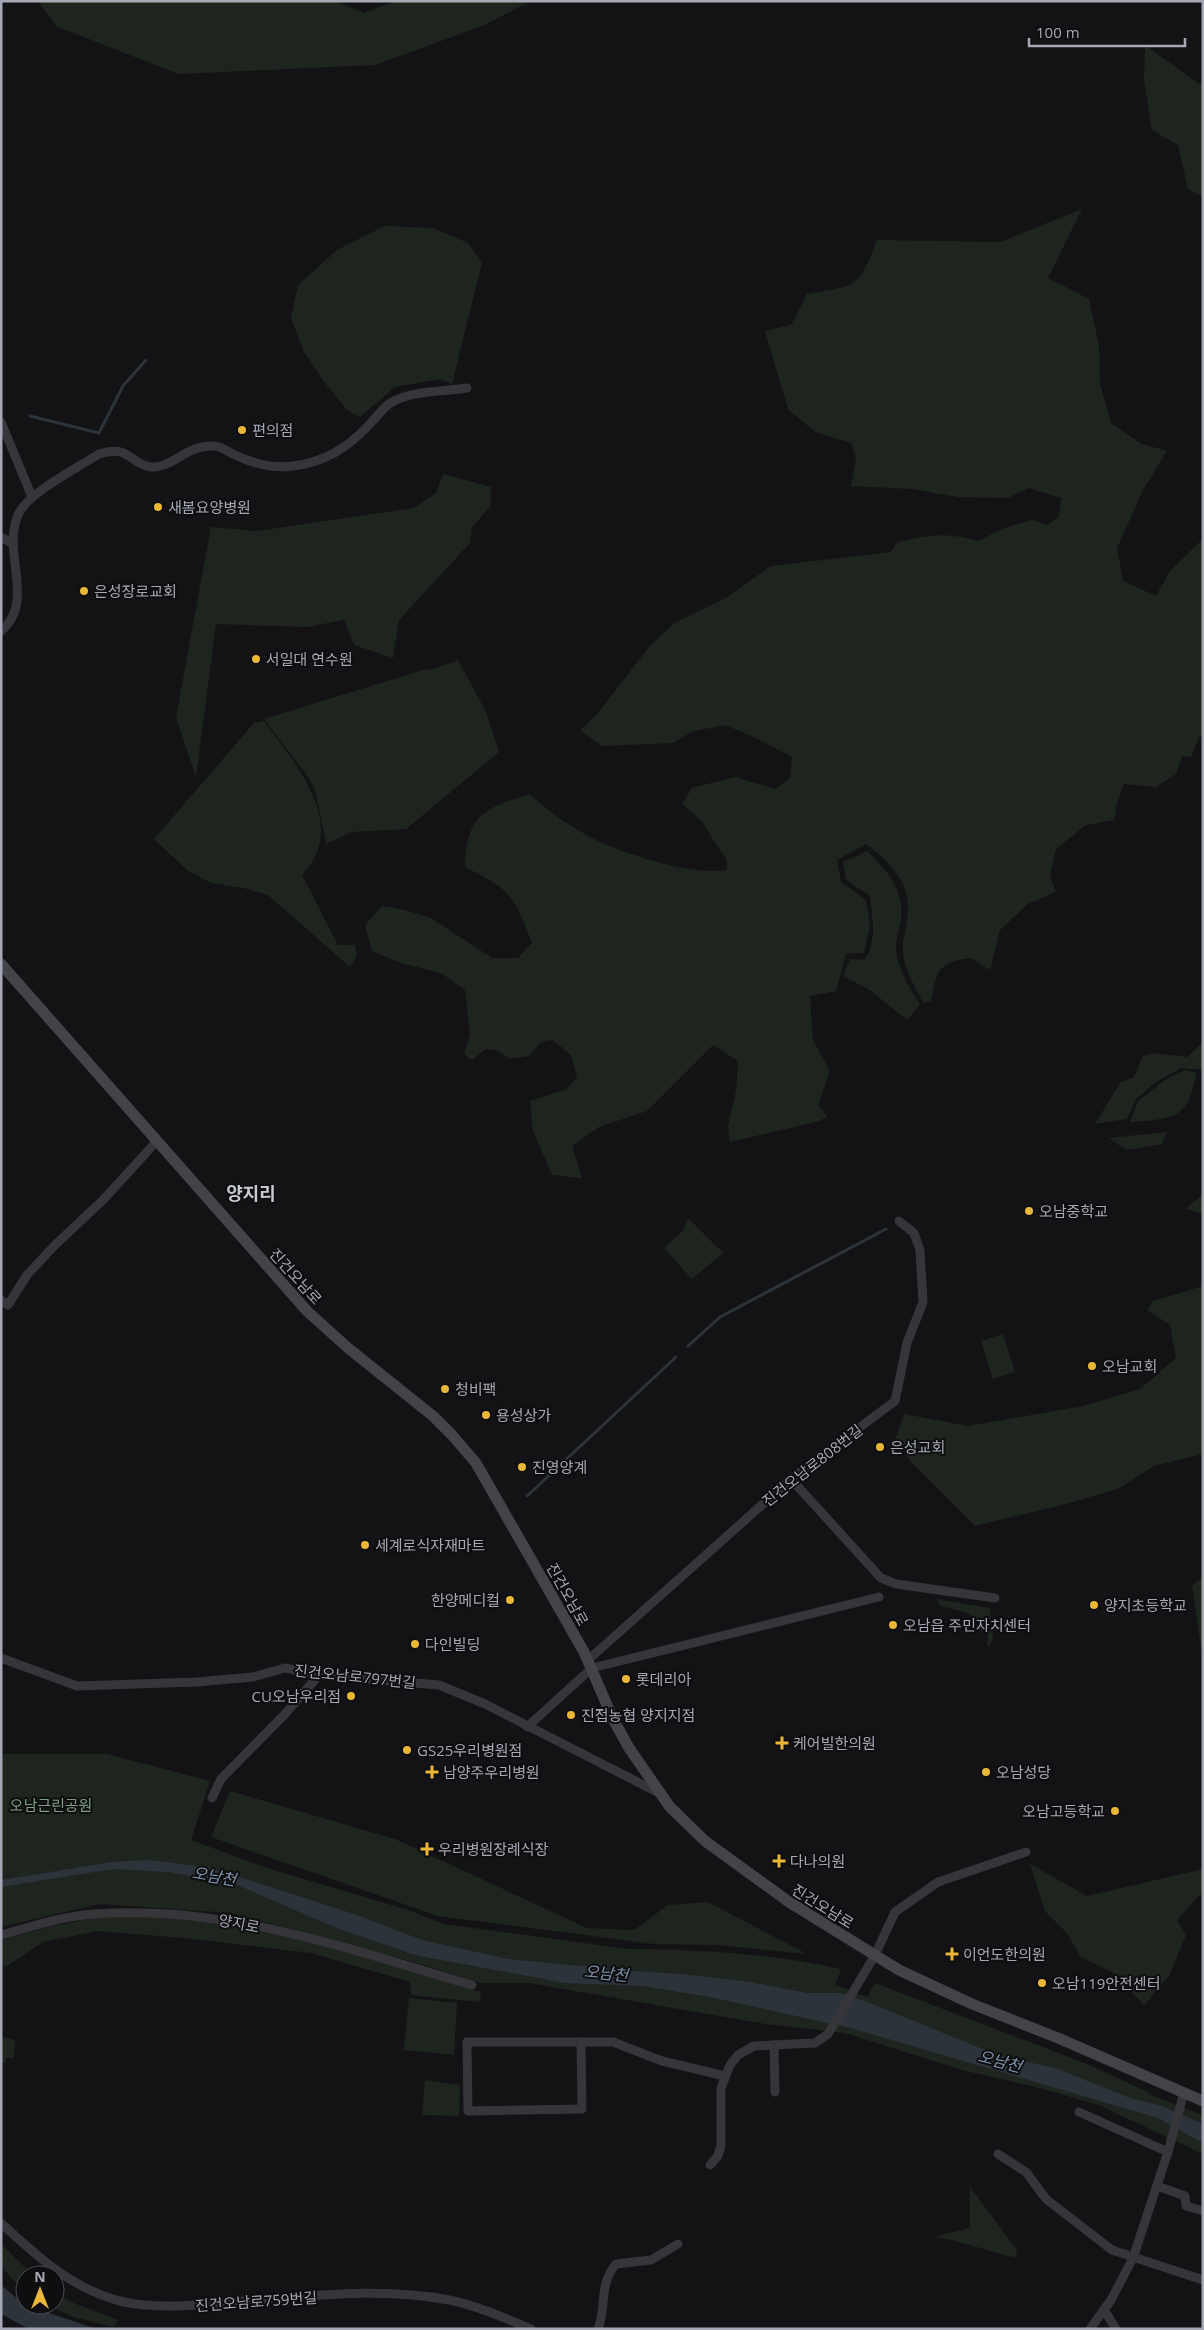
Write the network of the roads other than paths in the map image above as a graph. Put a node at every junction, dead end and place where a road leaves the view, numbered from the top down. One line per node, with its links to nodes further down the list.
1 (467, 388): 3 (street)
2 (1, 422): 3 (street)
3 (32, 497): 5 (street)
4 (1, 537): 5 (street)
5 (13, 544): 6 (street)
6 (1, 631)
7 (1, 964): 8 (main road, 진건오남로)
8 (157, 1142): 10 (street); 15 (main road, 진건오남로)
9 (899, 1221): 11 (street, 진건오남로808번길)
10 (1, 1300)
11 (791, 1479): 13 (street); 15 (street, 진건오남로808번길)
12 (879, 1596): 15 (street)
13 (995, 1598)
14 (1, 1658): 16 (street, 진건오남로797번길)
15 (590, 1664): 17 (street, 진건오남로808번길); 18 (main road, 진건오남로)
16 (319, 1675): 17 (street, 진건오남로797번길); 19 (street)
17 (527, 1727): 18 (street, 진건오남로797번길)
18 (659, 1793): 22 (main road, 진건오남로)
19 (212, 1798)
20 (1026, 1852): 22 (street)
21 (1, 1935): 23 (street, 양지로)
22 (875, 1956): 25 (street); 28 (main road, 진건오남로)
23 (472, 1985)
24 (581, 2042): 24 (street); 26 (street)
25 (774, 2045): 26 (street); 27 (street)
26 (725, 2076): 33 (street)
27 (775, 2092)
28 (1184, 2092): 29 (main road, 진건오남로); 31 (street)
29 (1203, 2101)
30 (1078, 2112): 31 (street)
31 (1168, 2152): 34 (street)
32 (998, 2154): 38 (street)
33 (710, 2165)
34 (1157, 2186): 35 (street); 38 (street)
35 (1203, 2211)
36 (1, 2223): 41 (street, 진건오남로759번길)
37 (678, 2244): 42 (street)
38 (1133, 2258): 39 (street); 40 (street)
39 (1203, 2280)
40 (1104, 2310): 43 (street); 44 (street)
41 (531, 2329)
42 (598, 2329)
43 (1090, 2329)
44 (1116, 2329)

